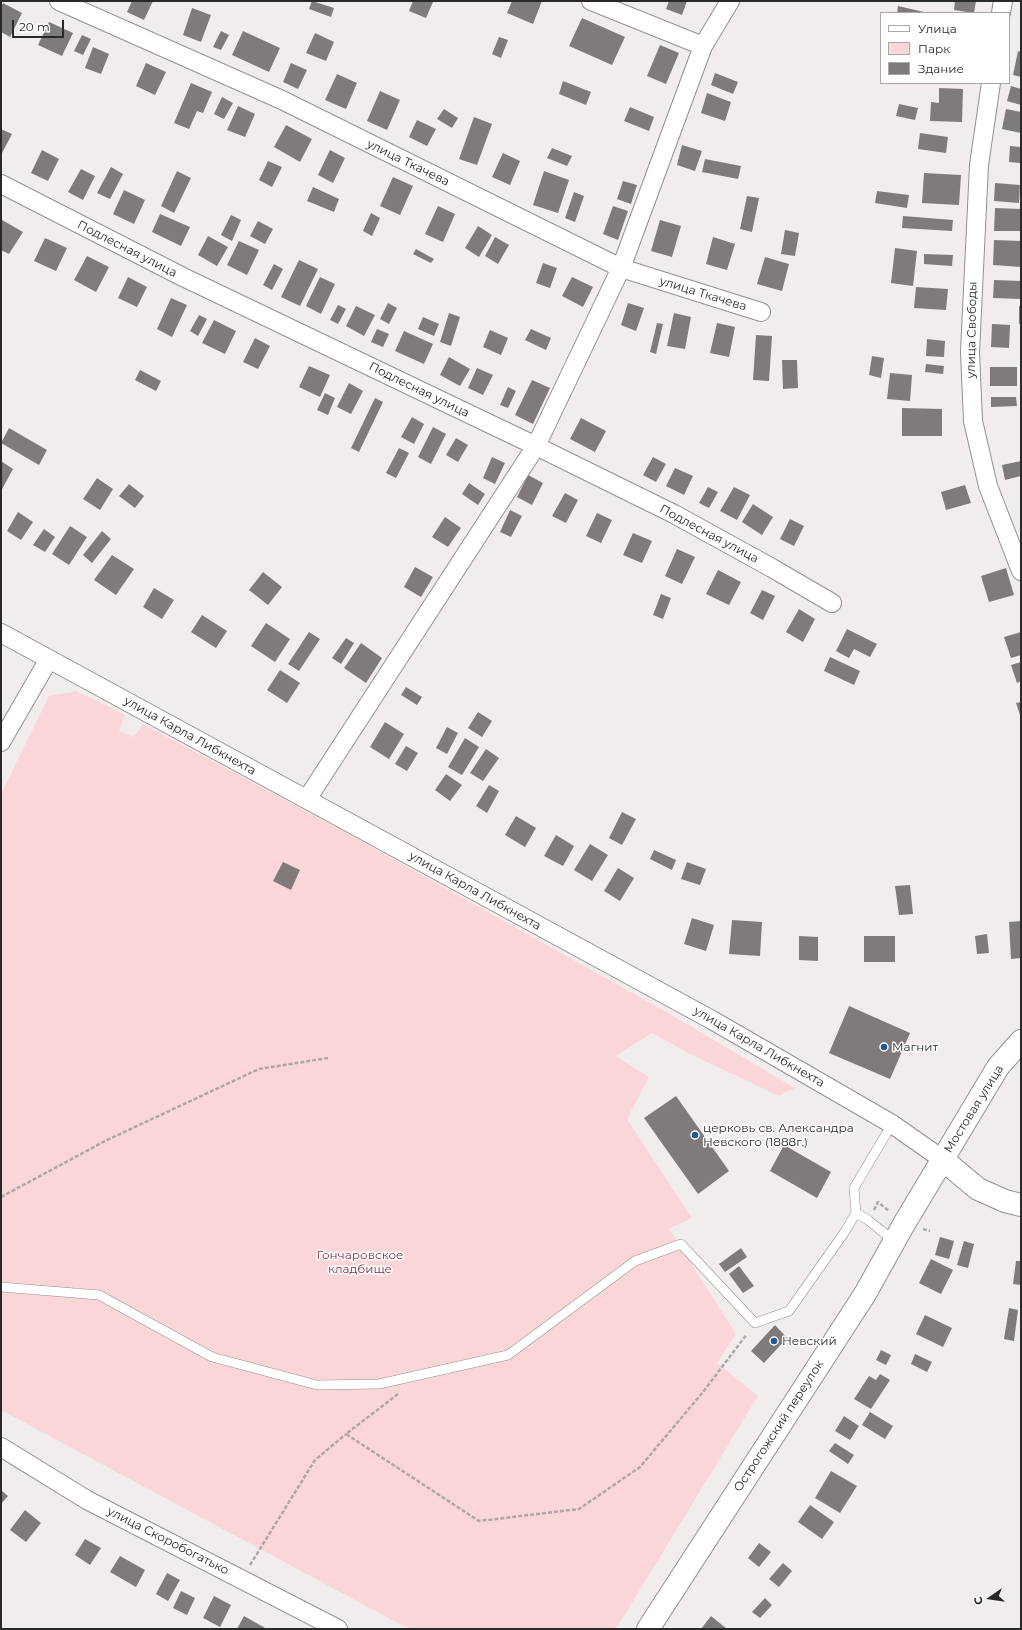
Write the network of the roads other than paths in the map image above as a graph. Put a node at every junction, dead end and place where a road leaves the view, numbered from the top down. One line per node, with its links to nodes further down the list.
1 (59, 1): 9 (street, улица Ткачева)
2 (592, 1): 6 (street)
3 (730, 1): 6 (street)
4 (1002, 1): 5 (street)
5 (1001, 12)
6 (703, 46): 9 (street)
7 (990, 84): 12 (street, улица Свободы)
8 (1, 184): 11 (street, Подлесная улица)
9 (621, 268): 10 (street, улица Ткачева); 11 (street)
10 (761, 312)
11 (536, 446): 13 (street, Подлесная улица); 17 (street)
12 (1021, 571)
13 (832, 603)
14 (1, 634): 15 (street, улица Карла Либкнехта)
15 (49, 659): 16 (street); 17 (street, улица Карла Либкнехта)
16 (1, 742)
17 (306, 800): 19 (street, улица Карла Либкнехта)
18 (1021, 1041): 20 (main road, Мостовая улица)
19 (892, 1124): 20 (street, улица Карла Либкнехта); 22 (lane)
20 (942, 1160): 21 (main road); 23 (main road, Острогожский переулок)
21 (1021, 1205)
22 (856, 1213): 23 (lane); 24 (lane)
23 (894, 1241): 27 (main road, Острогожский переулок)
24 (1, 1287)
25 (1, 1447): 26 (street, улица Скоробогатько)
26 (338, 1629)
27 (648, 1629)

